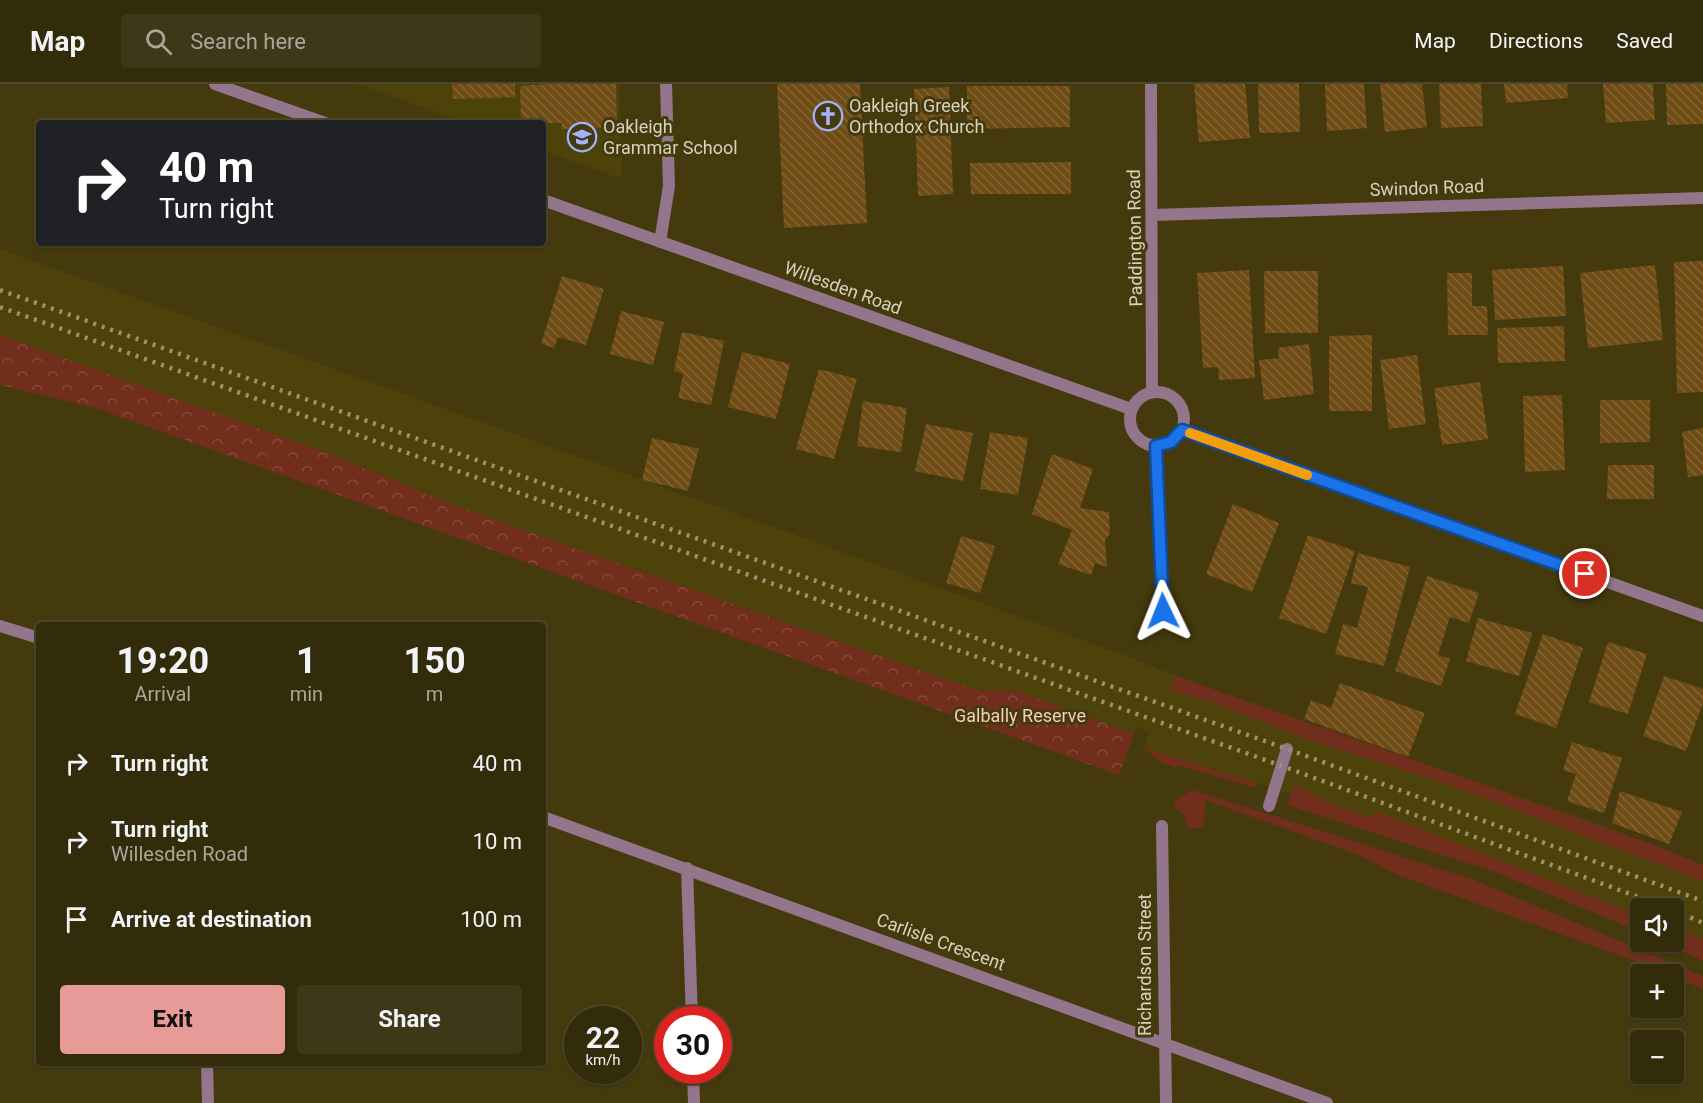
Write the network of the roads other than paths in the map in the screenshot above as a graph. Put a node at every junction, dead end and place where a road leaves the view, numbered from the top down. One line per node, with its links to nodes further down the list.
1 (215, 84): 4 (street)
2 (666, 84): 8 (street)
3 (1150, 84): 7 (street, Paddington Road)
4 (317, 120)
5 (1703, 198): 7 (street, Swindon Road)
6 (546, 201): 8 (street, Willesden Road)
7 (1153, 215): 9 (street, Paddington Road)
8 (660, 242): 10 (street, Willesden Road)
9 (1152, 392): 10 (street); 11 (street)
10 (1131, 409): 12 (street)
11 (1182, 430): 12 (street); 14 (street)
12 (1156, 446): 13 (street)
13 (1163, 611)
14 (1703, 615)
15 (0, 626): 16 (street)
16 (36, 637)
17 (1287, 749): 18 (street)
18 (1269, 806)
19 (546, 818): 21 (street, Carlisle Crescent)
20 (1162, 826): 23 (street, Richardson Street)
21 (687, 868): 22 (street); 23 (street, Carlisle Crescent)
22 (692, 1006)
23 (1164, 1044): 28 (street, Richardson Street); 29 (street, Carlisle Crescent)
24 (207, 1066): 26 (street)
25 (693, 1084): 27 (street)
26 (208, 1103)
27 (694, 1103)
28 (1166, 1103)
29 (1327, 1103)

